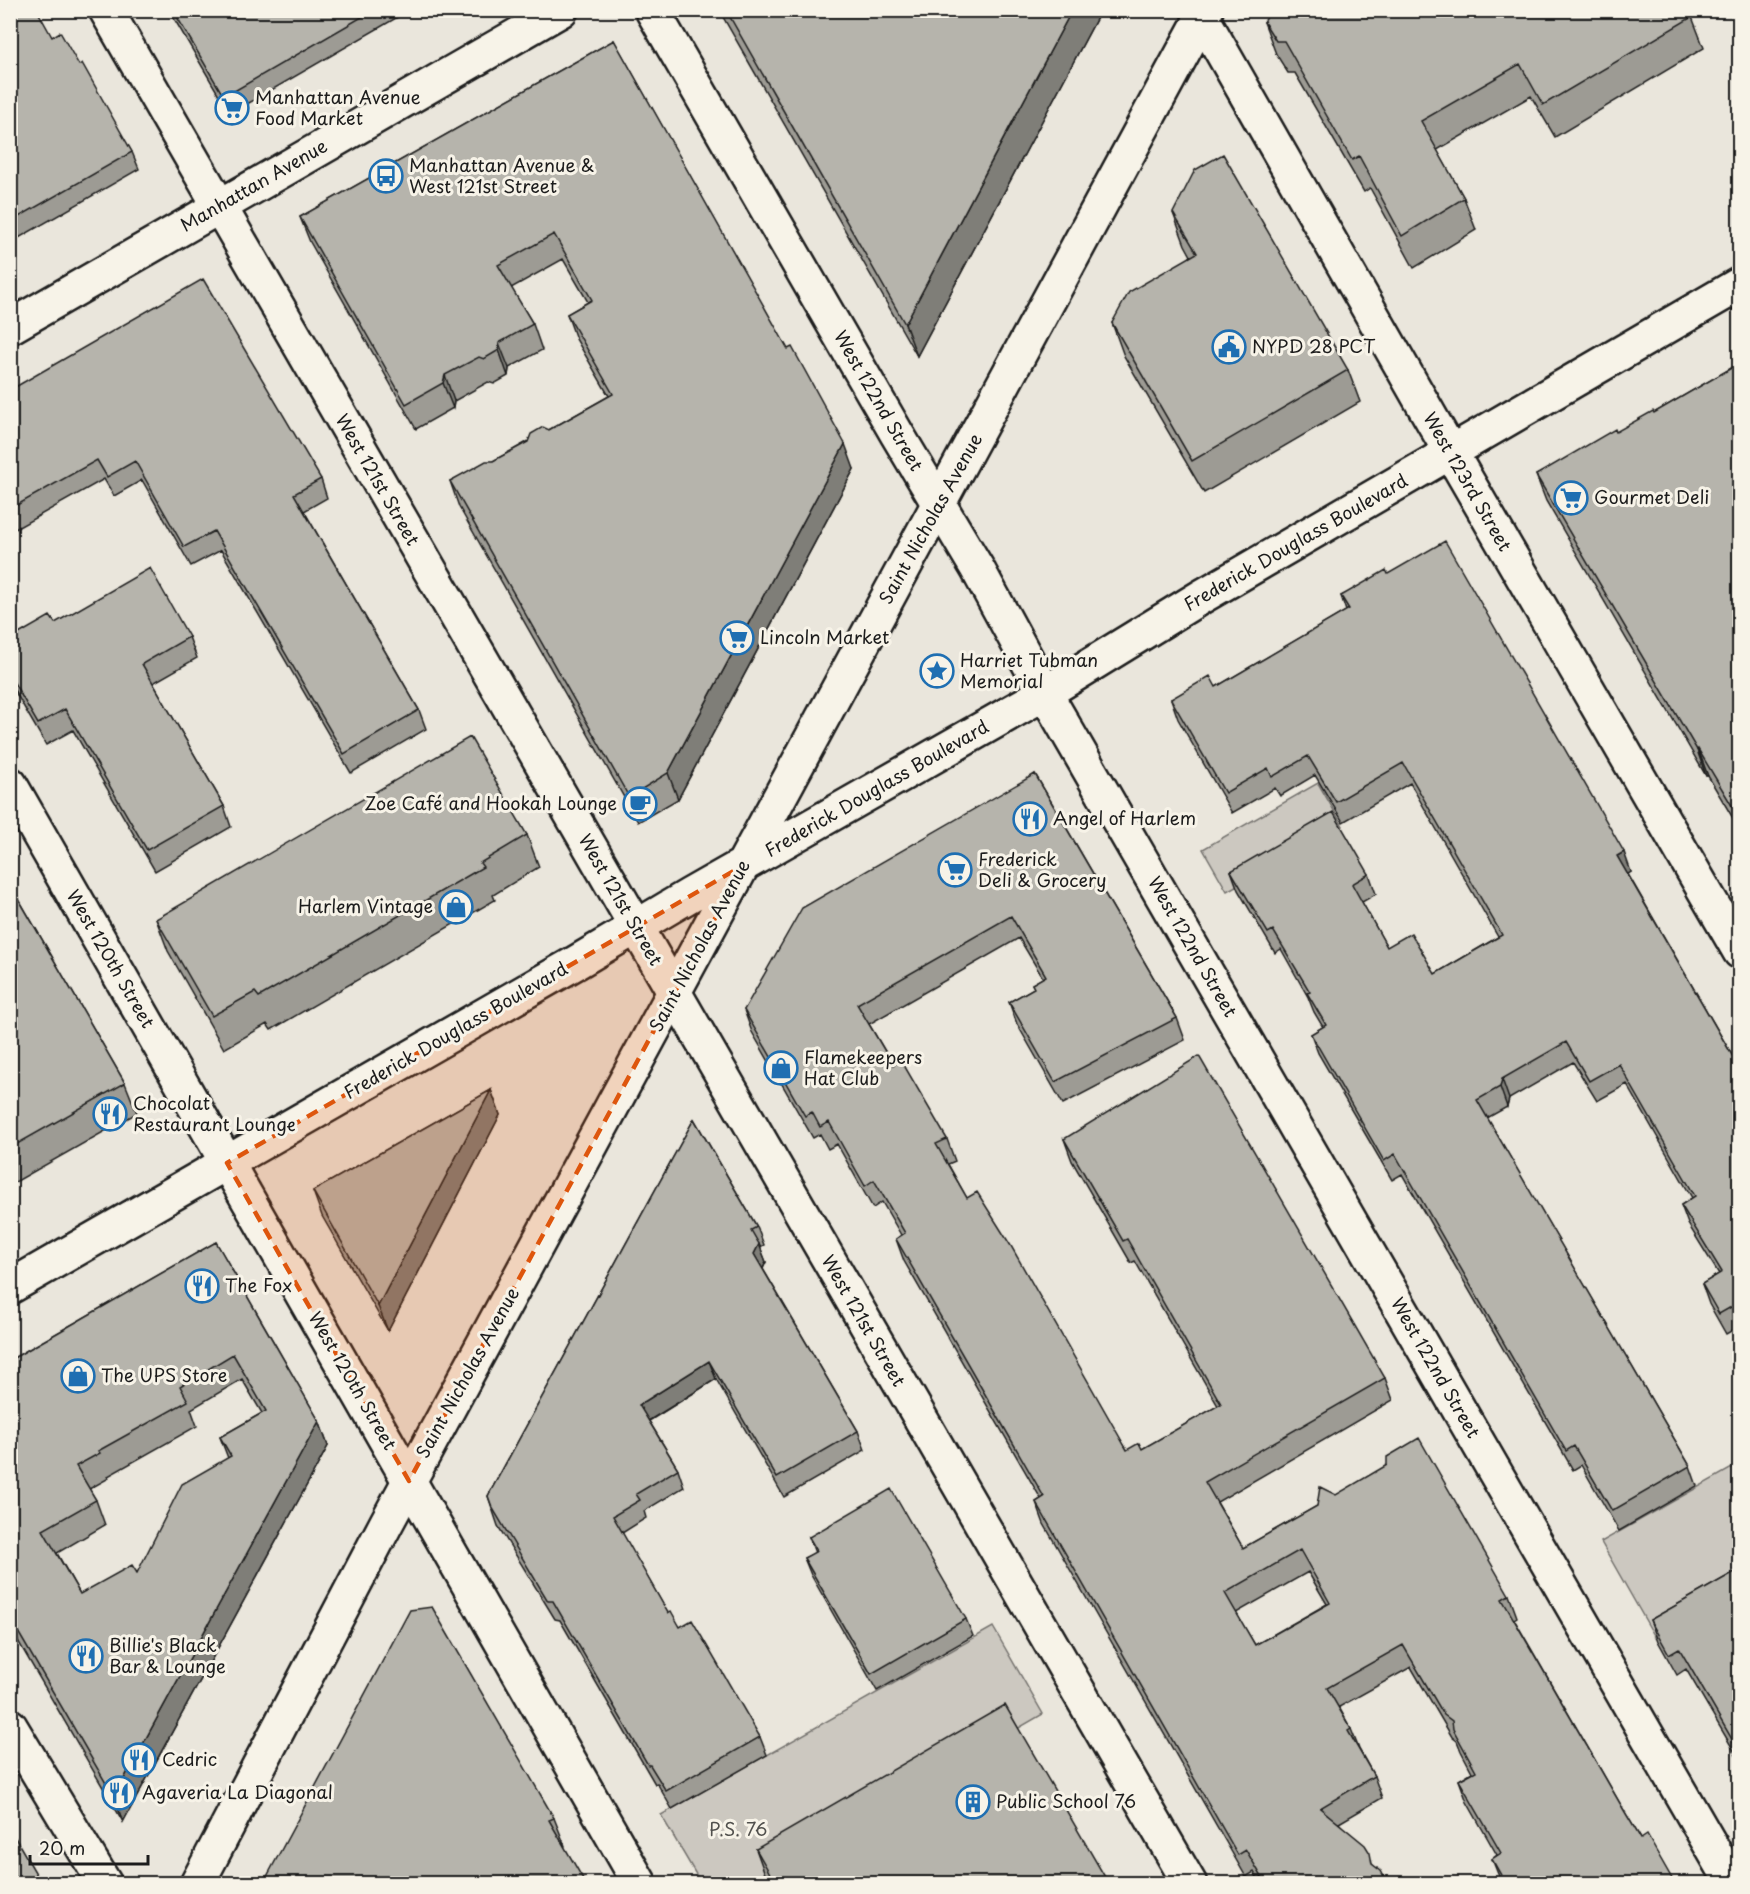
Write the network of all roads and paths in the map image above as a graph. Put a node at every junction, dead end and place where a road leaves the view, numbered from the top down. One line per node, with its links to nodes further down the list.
1 (106, 10): 5 (street, West 121st Street)
2 (561, 10): 5 (street, Manhattan Avenue)
3 (652, 10): 9 (street, West 122nd Street)
4 (1202, 13): 8 (street, West 123rd Street); 9 (street, Saint Nicholas Avenue)
5 (218, 206): 7 (street, Manhattan Avenue); 13 (street, West 121st Street)
6 (1740, 284): 8 (street, Frederick Douglass Boulevard)
7 (10, 327)
8 (1451, 453): 10 (street, Frederick Douglass Boulevard); 14 (street, West 123rd Street)
9 (938, 504): 10 (street, West 122nd Street); 12 (street, Saint Nicholas Avenue)
10 (1045, 693): 12 (street, Frederick Douglass Boulevard); 24 (street, West 122nd Street)
11 (10, 784): 16 (street, West 120th Street)
12 (744, 865): 13 (street, Frederick Douglass Boulevard); 15 (street, Saint Nicholas Avenue)
13 (635, 928): 15 (street, West 121st Street); 16 (street, Frederick Douglass Boulevard)
14 (1740, 951)
15 (674, 994): 18 (street, Saint Nicholas Avenue); 23 (street, West 121st Street)
16 (227, 1162): 17 (street, Frederick Douglass Boulevard); 18 (street, West 120th Street)
17 (10, 1287)
18 (409, 1481): 21 (street, Saint Nicholas Avenue); 22 (street, West 120th Street)
19 (10, 1726): 20 (street)
20 (105, 1884)
21 (197, 1884)
22 (640, 1884)
23 (1190, 1884)
24 (1733, 1884)

